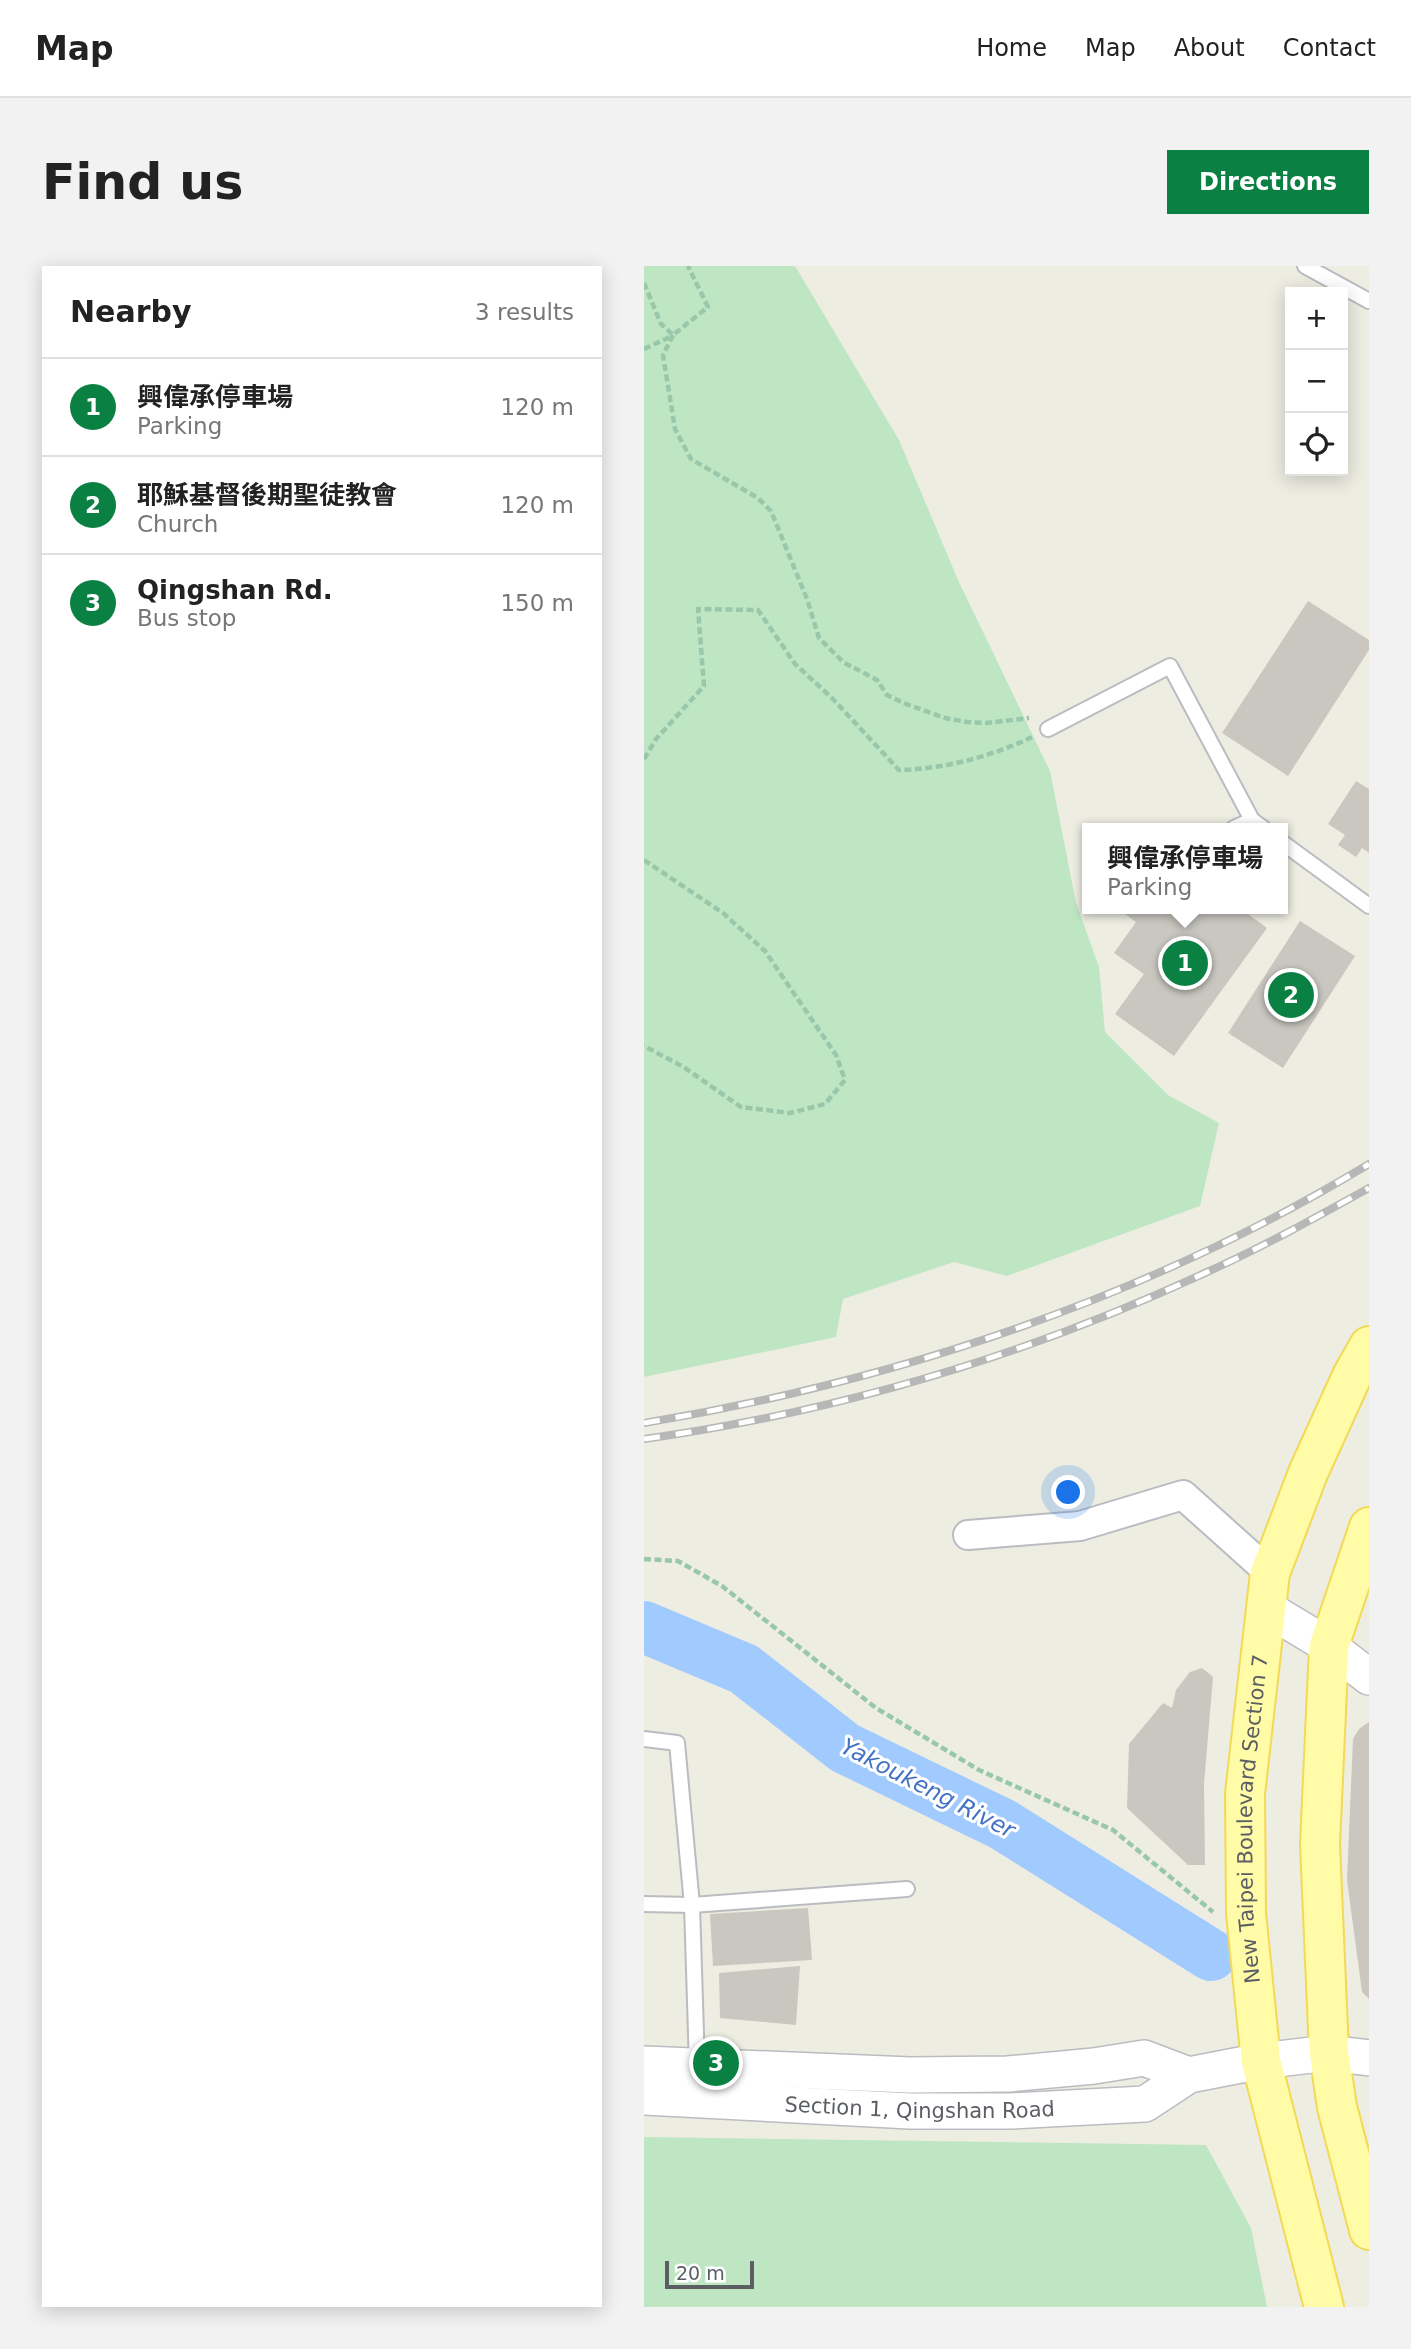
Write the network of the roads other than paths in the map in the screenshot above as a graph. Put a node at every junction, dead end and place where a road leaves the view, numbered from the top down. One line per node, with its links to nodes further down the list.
1 (1305, 266): 2 (lane)
2 (1369, 301)
3 (1048, 729): 4 (lane)
4 (1256, 823)
5 (1288, 847): 6 (lane)
6 (1369, 906)
7 (1369, 1346): 10 (main road, New Taipei Boulevard Section 7)
8 (1369, 1528): 11 (main road)
9 (968, 1535): 10 (street)
10 (1268, 1591): 11 (street); 19 (main road, New Taipei Boulevard Section 7)
11 (1329, 1646): 12 (street); 17 (main road)
12 (1369, 1677)
13 (644, 1739): 16 (lane)
14 (906, 1889): 16 (lane)
15 (644, 1904): 16 (lane)
16 (691, 1905): 21 (lane)
17 (1329, 2053): 18 (street, Section 1, Qingshan Road); 19 (street, Section 1, Qingshan Road); 23 (main road)
18 (1369, 2058)
19 (1261, 2061): 21 (street, Section 1, Qingshan Road); 24 (main road, New Taipei Boulevard Section 7)
20 (644, 2064): 21 (street, Section 1, Qingshan Road)
21 (697, 2082): 22 (street, Section 1, Qingshan Road)
22 (644, 2097)
23 (1369, 2230)
24 (1324, 2307)

